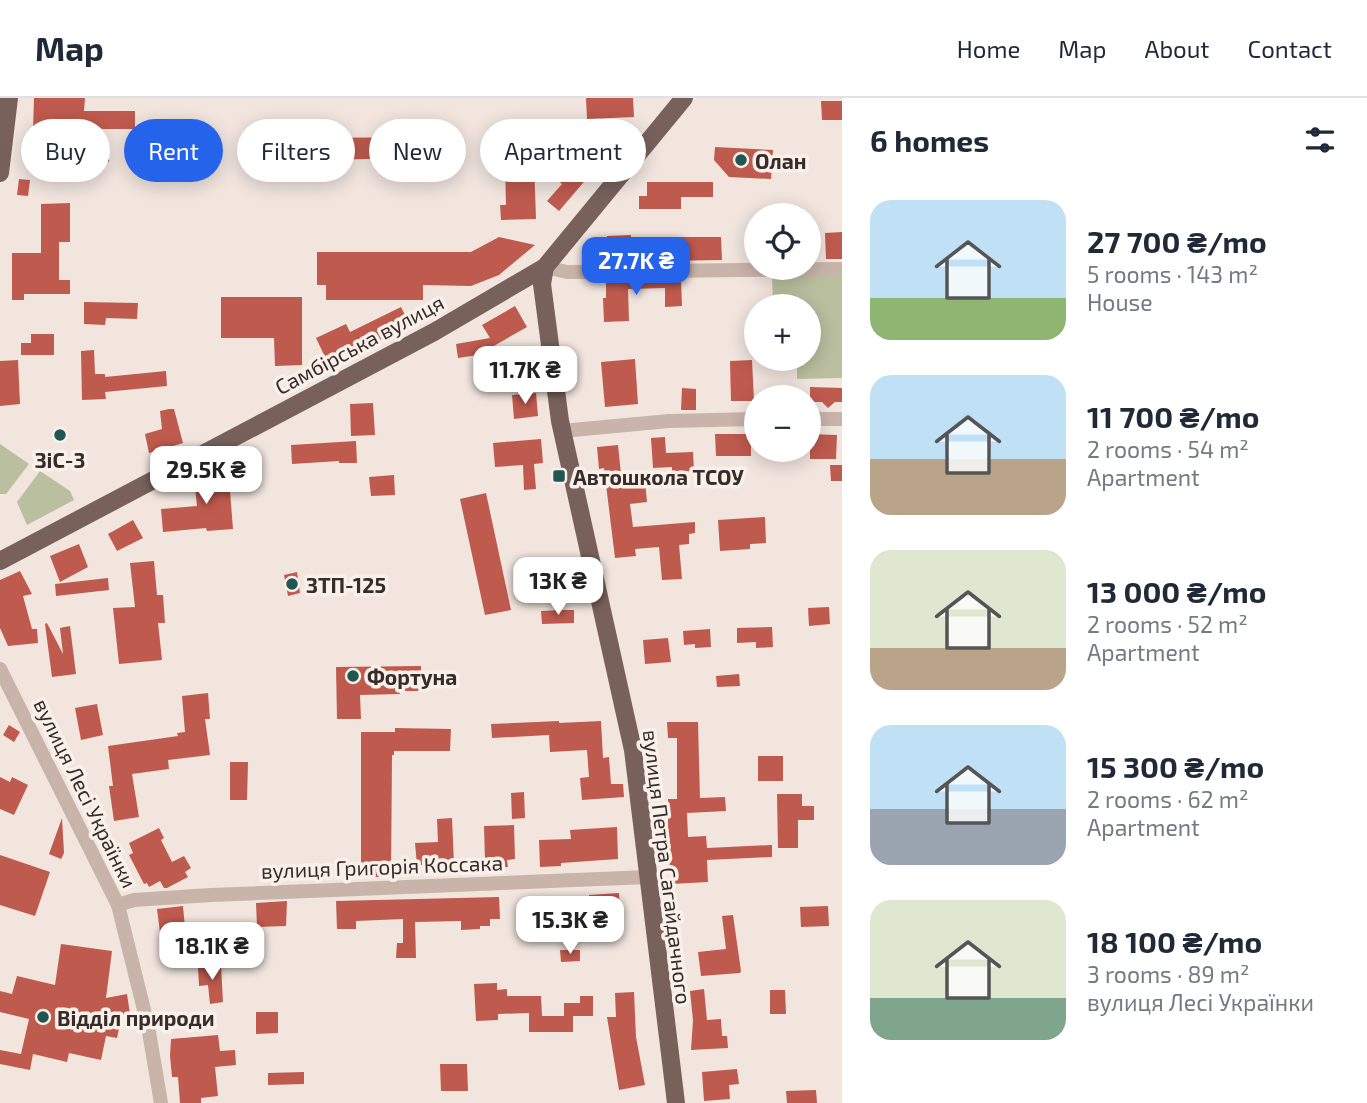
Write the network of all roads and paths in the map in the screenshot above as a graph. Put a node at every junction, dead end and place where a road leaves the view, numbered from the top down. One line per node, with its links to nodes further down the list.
1 (9, 98): 3 (main road)
2 (684, 98): 4 (main road, Самбірська вулиця)
3 (0, 173)
4 (545, 267): 5 (street); 9 (main road, вулиця Петра Сагайдачного); 10 (main road, Самбірська вулиця)
5 (842, 269)
6 (744, 419): 9 (street)
7 (821, 419): 8 (street)
8 (842, 419)
9 (562, 431): 12 (main road, вулиця Петра Сагайдачного)
10 (0, 561)
11 (0, 669): 13 (street, вулиця Лесі Українки)
12 (648, 877): 13 (street, вулиця Григорія Коссака); 15 (main road, вулиця Петра Сагайдачного)
13 (118, 905): 14 (street, вулиця Лесі Українки)
14 (161, 1103)
15 (676, 1103)

